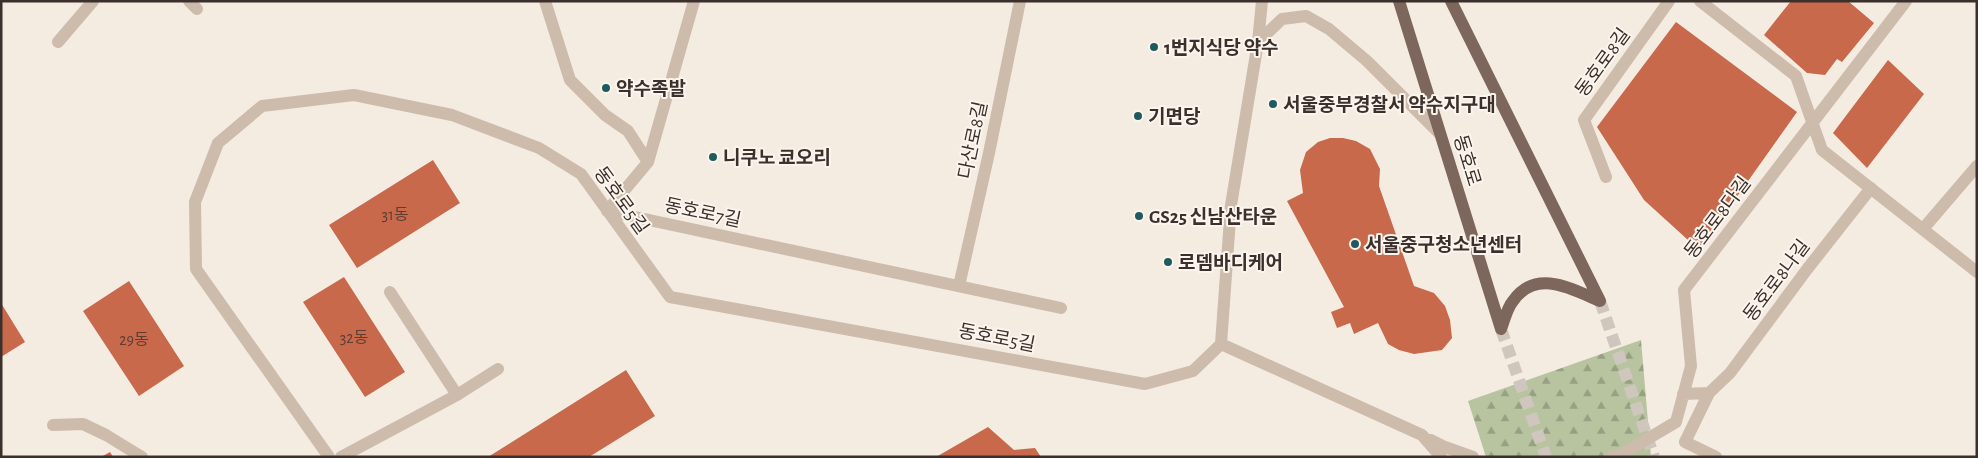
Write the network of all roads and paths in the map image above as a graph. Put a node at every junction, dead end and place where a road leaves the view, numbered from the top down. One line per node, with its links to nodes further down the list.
1 (93, 1): 11 (street)
2 (545, 1): 15 (street)
3 (694, 1): 15 (street)
4 (1020, 1): 22 (street, 다산로8길)
5 (1262, 1): 12 (street)
6 (1399, 1): 14 (main road, 동호로)
7 (1451, 1): 14 (main road, 동호로)
8 (1669, 1): 17 (street, 동호로8길)
9 (1700, 1): 13 (street)
10 (1906, 1): 13 (street, 동호로8다길)
11 (58, 42)
12 (1258, 42): 14 (street); 25 (street)
13 (1813, 123): 18 (street); 29 (street, 동호로8다길)
14 (1440, 133)
15 (648, 162): 19 (street)
16 (1977, 166): 20 (street)
17 (1606, 177)
18 (1871, 188): 20 (street); 27 (street, 동호로8나길)
19 (607, 211): 22 (street, 동호로7길); 25 (street, 동호로5길); 33 (street, 동호로5길)
20 (1923, 229): 21 (street)
21 (1977, 272)
22 (959, 286): 24 (street, 동호로7길)
23 (390, 292): 28 (street)
24 (1061, 308)
25 (1221, 344): 31 (street)
26 (498, 369): 28 (street)
27 (1709, 393): 29 (street); 38 (street, 동호로8나길)
28 (457, 394): 34 (street)
29 (1683, 394): 37 (street, 동호로8다길)
30 (53, 424): 32 (street)
31 (1422, 435): 35 (street); 36 (street)
32 (142, 457)
33 (329, 457)
34 (341, 457)
35 (1441, 457)
36 (1473, 457)
37 (1612, 457)
38 (1716, 457)

